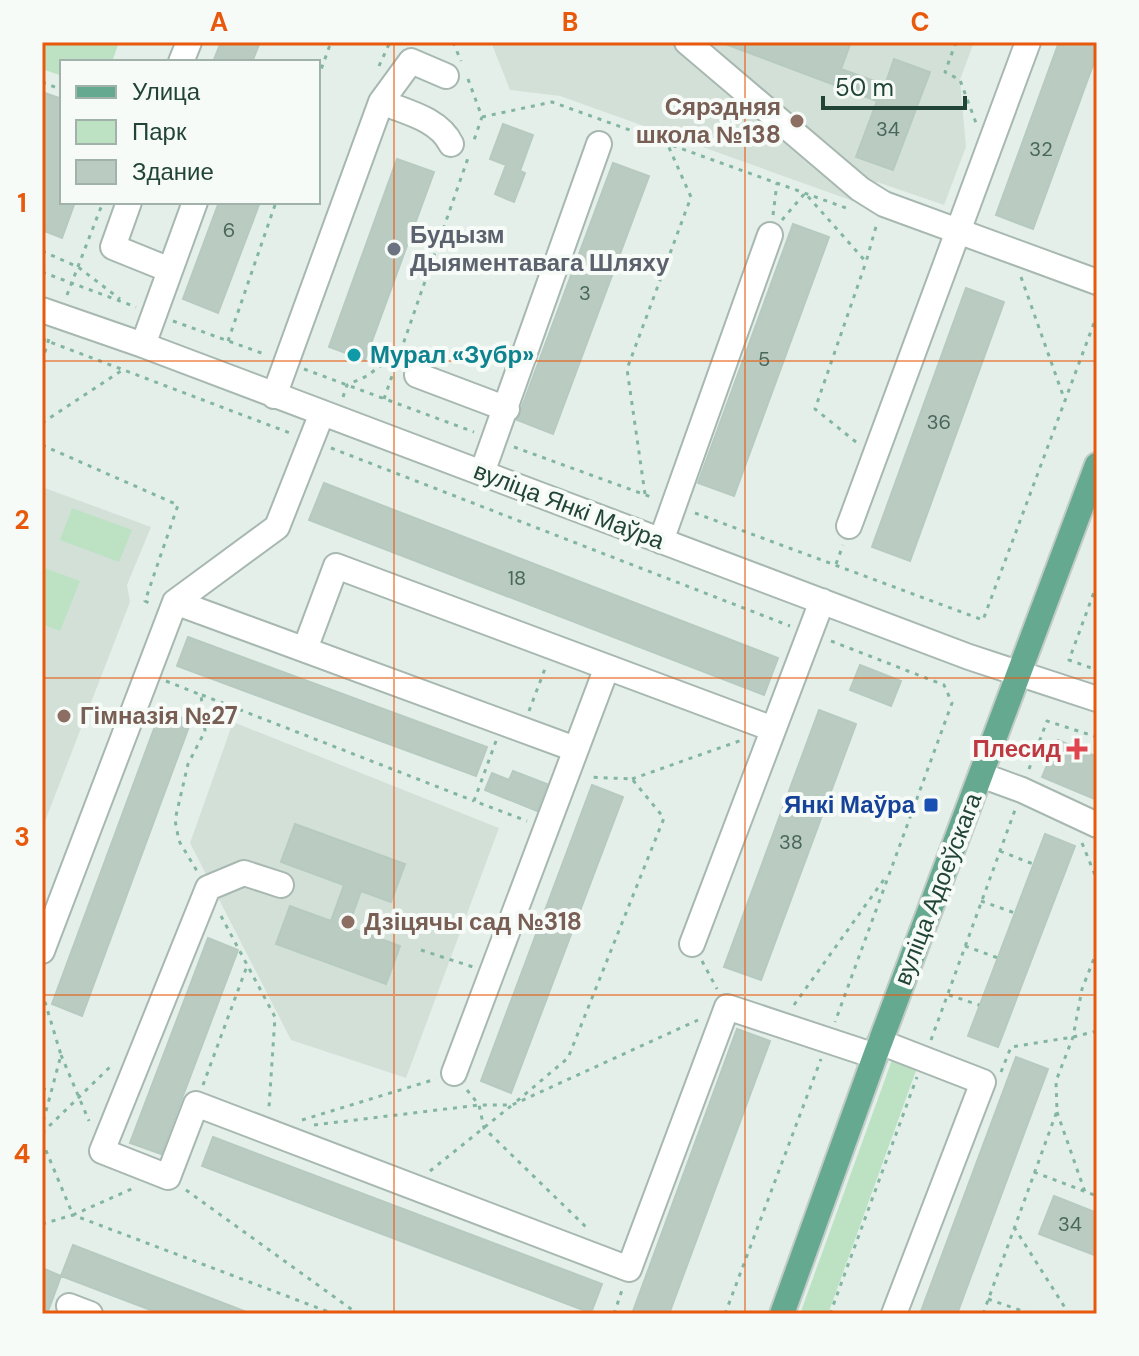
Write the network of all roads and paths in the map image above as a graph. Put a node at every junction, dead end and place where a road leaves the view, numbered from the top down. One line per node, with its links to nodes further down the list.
1 (390, 42): 6 (path)
2 (453, 42): 10 (path)
3 (687, 42): 20 (street)
4 (1028, 42): 22 (street)
5 (332, 43): 7 (path)
6 (379, 66)
7 (320, 73)
8 (446, 76): 9 (street)
9 (381, 102): 12 (street); 41 (street)
10 (482, 117): 11 (path); 37 (path)
11 (667, 143): 14 (path); 52 (path)
12 (451, 144)
13 (599, 144): 44 (street)
14 (777, 183): 15 (path); 23 (path)
15 (805, 193): 21 (path); 23 (path); 25 (path)
16 (102, 204): 27 (path)
17 (128, 204): 28 (street)
18 (194, 204): 28 (street)
19 (275, 204): 35 (path)
20 (884, 204): 22 (street); 25 (path)
21 (849, 208)
22 (957, 229): 29 (street); 49 (street)
23 (770, 235): 54 (street)
24 (42, 251): 27 (path)
25 (866, 262): 49 (path)
26 (1017, 266): 43 (path)
27 (78, 267): 30 (path); 31 (path)
28 (170, 270): 36 (street)
29 (1097, 282)
30 (68, 293)
31 (124, 303)
32 (42, 310): 36 (street, вуліца Янкі Маўра)
33 (1097, 315): 43 (path)
34 (42, 339): 38 (path)
35 (228, 341)
36 (143, 345): 41 (street, вуліца Янкі Маўра)
37 (401, 351): 40 (path); 42 (path)
38 (121, 371): 46 (path); 47 (path)
39 (417, 375): 44 (street)
40 (347, 385)
41 (274, 396): 45 (street, вуліца Янкі Маўра)
42 (384, 399)
43 (1065, 401): 60 (path)
44 (507, 409): 51 (street)
45 (322, 413): 47 (street); 51 (street, вуліца Янкі Маўра)
46 (42, 423)
47 (310, 441): 59 (street); 61 (path)
48 (42, 445): 59 (path)
49 (874, 457): 53 (street)
50 (1097, 465): 66 (main road, вуліца Адоеўскага)
51 (482, 473): 54 (street, вуліца Янкі Маўра)
52 (645, 495)
53 (849, 526)
54 (661, 541): 58 (street, вуліца Янкі Маўра)
55 (840, 553): 56 (path)
56 (836, 565)
57 (1097, 584): 65 (path)
58 (822, 601): 61 (street); 66 (street, вуліца Янкі Маўра)
59 (173, 607): 63 (street); 67 (street)
60 (983, 620)
61 (810, 633): 72 (street); 85 (path)
62 (553, 646): 63 (street); 64 (street); 70 (path)
63 (305, 649): 71 (street)
64 (607, 667): 72 (street); 74 (street)
65 (1097, 670)
66 (1020, 673): 69 (street, вуліца Янкі Маўра); 75 (main road, вуліца Адоеўскага)
67 (148, 674): 68 (path); 94 (street)
68 (201, 695): 79 (path); 88 (path)
69 (1097, 699)
70 (527, 714)
71 (503, 722): 74 (street); 79 (path)
72 (773, 729): 77 (path); 91 (street)
73 (1097, 737): 78 (path)
74 (575, 749): 76 (street)
75 (981, 775): 78 (street); 105 (main road, вуліца Адоеўскага)
76 (566, 776): 77 (path); 82 (street)
77 (632, 779): 113 (path)
78 (1022, 790): 80 (street); 83 (path)
79 (474, 801): 82 (path)
80 (1069, 811): 81 (street); 86 (path)
81 (1097, 825)
82 (546, 828): 98 (street)
83 (1000, 851): 84 (path); 89 (path)
84 (1033, 864)
85 (887, 875): 103 (path); 104 (path)
86 (1097, 880)
87 (281, 885): 88 (street)
88 (207, 890): 97 (path); 122 (street)
89 (981, 901): 90 (path); 92 (path)
90 (1015, 913)
91 (692, 944): 102 (path)
92 (965, 946): 96 (path); 100 (path)
93 (421, 950): 98 (path)
94 (42, 951)
95 (1097, 951): 114 (path)
96 (998, 958)
97 (247, 966): 111 (path); 118 (path)
98 (491, 974): 108 (street)
99 (42, 992): 110 (path)
100 (947, 994): 101 (path); 107 (path)
101 (979, 1005)
102 (727, 1007): 103 (street); 113 (path); 130 (street)
103 (780, 1024): 104 (street)
104 (828, 1040): 105 (street); 135 (path)
105 (878, 1049): 107 (street); 136 (main road, вуліца Адоеўскага)
106 (122, 1055): 119 (path)
107 (924, 1059): 137 (path); 138 (street)
108 (454, 1073): 112 (path); 118 (path)
109 (42, 1088): 110 (path)
110 (51, 1092): 116 (path)
111 (196, 1104): 118 (street); 122 (street)
112 (479, 1105): 113 (path); 115 (path); 117 (path)
113 (512, 1105): 117 (path)
114 (1057, 1111): 121 (path); 124 (path)
115 (312, 1125)
116 (42, 1126)
117 (484, 1128): 123 (path); 129 (path)
118 (266, 1131): 123 (street)
119 (42, 1133)
120 (42, 1141): 126 (path)
121 (1034, 1172): 124 (path); 128 (path)
122 (168, 1177): 126 (path); 133 (path)
123 (411, 1186): 130 (street)
124 (1085, 1192): 125 (path)
125 (1097, 1196)
126 (73, 1215): 127 (path); 132 (path)
127 (42, 1224)
128 (1014, 1227): 131 (path); 141 (path)
129 (595, 1236)
130 (629, 1269): 134 (path)
131 (988, 1299): 139 (path); 140 (path)
132 (334, 1314)
133 (358, 1314)
134 (614, 1314)
135 (725, 1314)
136 (782, 1314)
137 (830, 1314)
138 (894, 1314)
139 (983, 1314)
140 (1031, 1314)
141 (1069, 1314)

